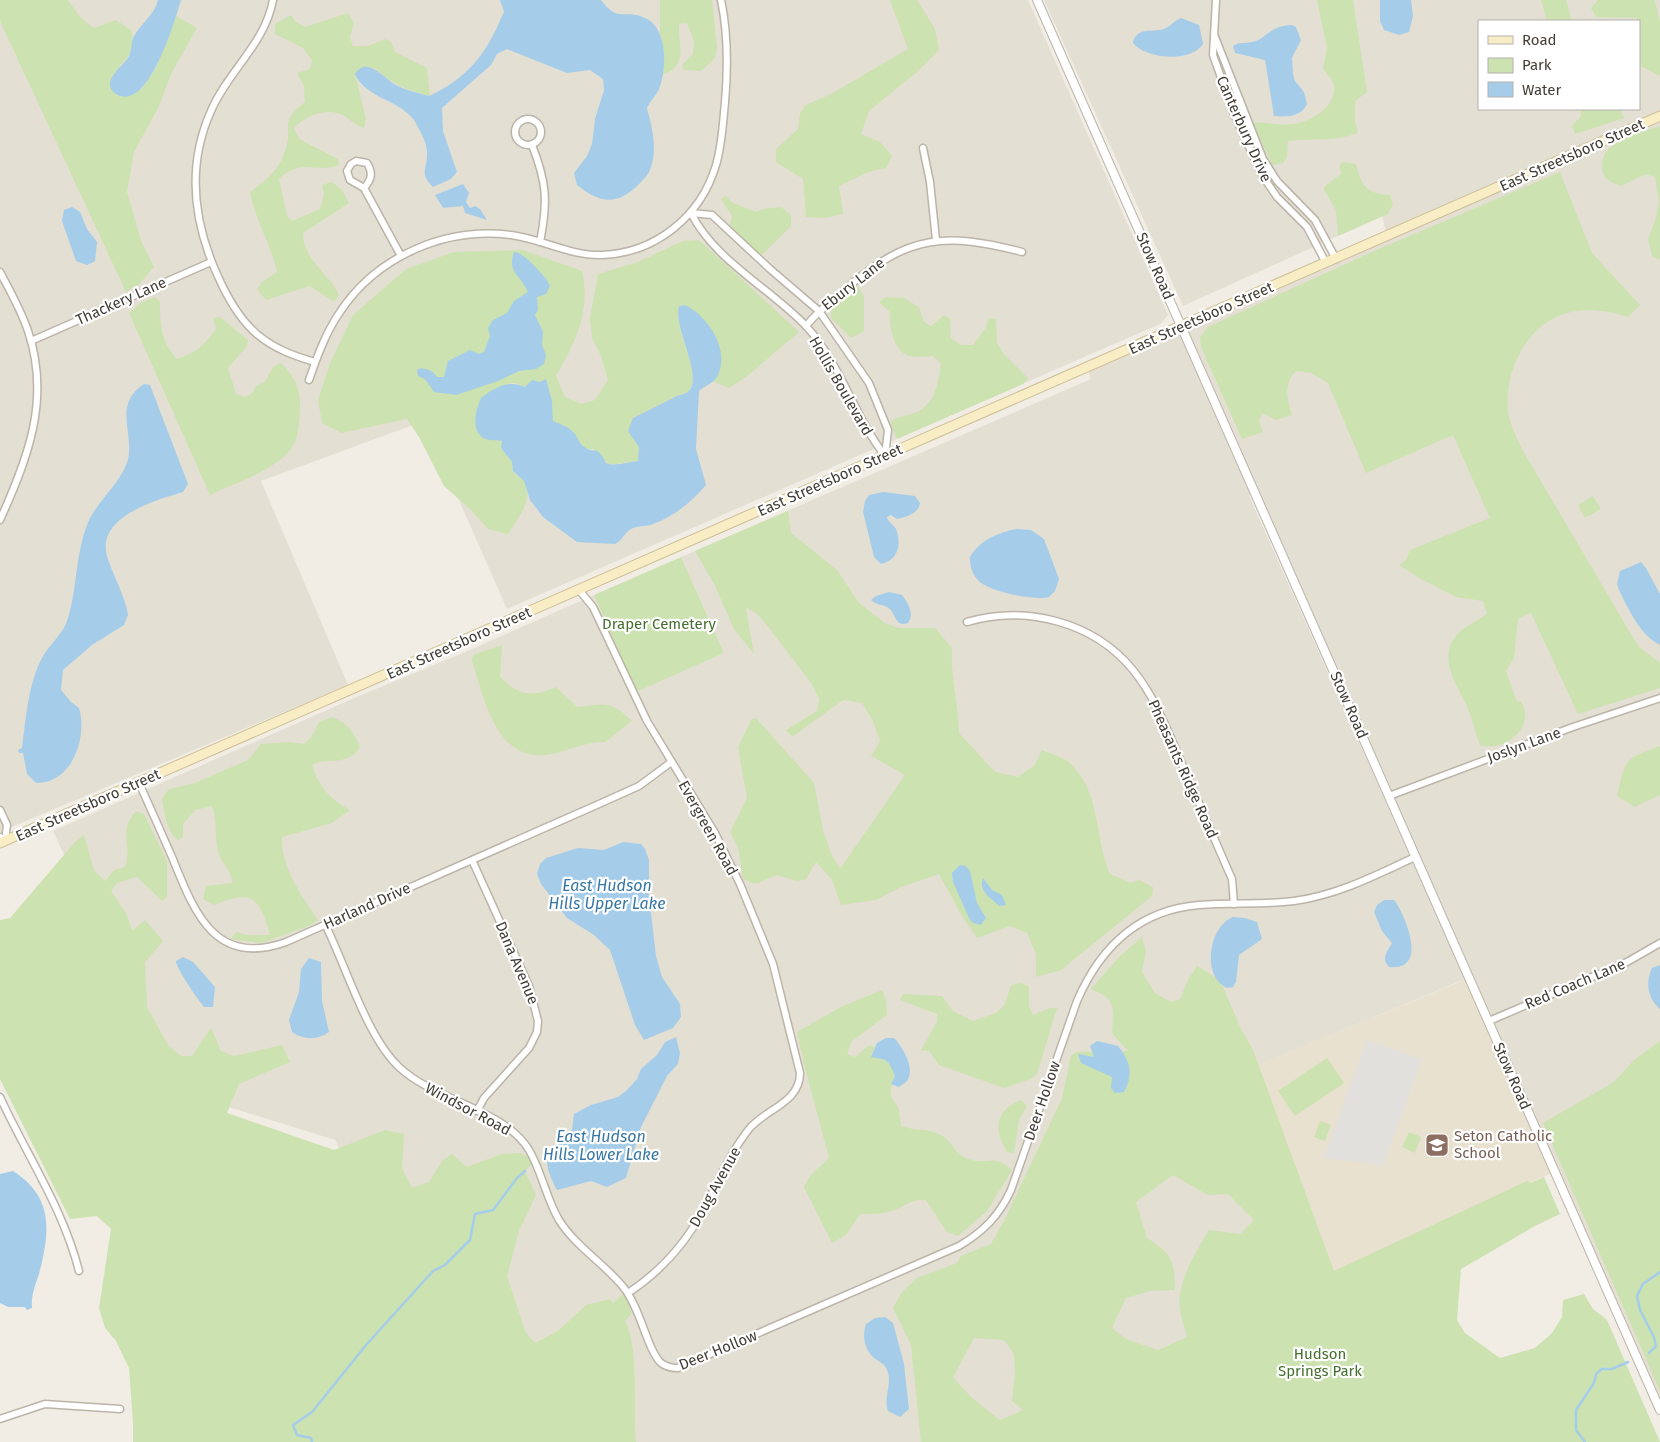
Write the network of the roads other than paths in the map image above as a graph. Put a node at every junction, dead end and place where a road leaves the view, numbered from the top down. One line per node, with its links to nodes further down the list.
1 (273, 0): 22 (street)
2 (721, 0): 16 (street)
3 (1037, 0): 27 (street, Stow Road)
4 (1216, 0): 5 (street, Canterbury Drive)
5 (1215, 37): 6 (street, Canterbury Drive); 7 (street, Canterbury Drive)
6 (1232, 81): 7 (street); 9 (street, Canterbury Drive)
7 (1223, 84): 10 (street, Canterbury Drive)
8 (1660, 116): 21 (main road, East Streetsboro Street)
9 (1247, 120): 10 (street); 13 (street, Canterbury Drive)
10 (1238, 124): 14 (street, Canterbury Drive)
11 (532, 145): 11 (street); 18 (street)
12 (923, 148): 17 (street)
13 (1266, 164): 14 (street); 21 (street, Canterbury Drive)
14 (1258, 168): 23 (street, Canterbury Drive)
15 (364, 188): 15 (street); 20 (street)
16 (691, 213): 18 (street); 25 (street, Hollis Boulevard); 26 (street, Hollis Boulevard)
17 (936, 240): 19 (street, Ebury Lane); 25 (street, Ebury Lane)
18 (540, 242): 20 (street)
19 (1022, 252)
20 (401, 256): 29 (street)
21 (1336, 259): 23 (main road, East Streetsboro Street)
22 (211, 262): 28 (street, Thackery Lane); 29 (street)
23 (1326, 263): 27 (main road, East Streetsboro Street)
24 (0, 272): 28 (street)
25 (819, 311): 26 (street, Ebury Lane); 31 (street, Hollis Boulevard)
26 (806, 326): 31 (street, Hollis Boulevard)
27 (1182, 326): 31 (main road, East Streetsboro Street); 38 (street, Stow Road)
28 (31, 341): 32 (street)
29 (315, 362): 30 (street)
30 (309, 380)
31 (884, 456): 33 (main road, East Streetsboro Street)
32 (0, 520)
33 (579, 590): 36 (street, Evergreen Road); 37 (main road, East Streetsboro Street)
34 (966, 622): 43 (street, Pheasants Ridge Road)
35 (1660, 698): 38 (street, Joslyn Lane)
36 (670, 763): 42 (street, Harland Drive); 47 (street, Evergreen Road)
37 (139, 783): 40 (main road, East Streetsboro Street); 44 (street, Harland Drive)
38 (1389, 796): 41 (street, Stow Road)
39 (0, 810): 40 (street)
40 (2, 840)
41 (1415, 857): 43 (street, Deer Hollow); 46 (street, Stow Road)
42 (472, 860): 44 (street, Harland Drive); 49 (street, Dana Avenue)
43 (1234, 904): 52 (street, Deer Hollow)
44 (325, 924): 49 (street, Windsor Road)
45 (1660, 943): 46 (street, Red Coach Lane)
46 (1488, 1021): 54 (street, Stow Road)
47 (800, 1082): 51 (street, Doug Avenue)
48 (0, 1097): 50 (street)
49 (477, 1111): 51 (street, Windsor Road)
50 (78, 1271)
51 (628, 1294): 52 (street, Windsor Road)
52 (662, 1366)
53 (120, 1410): 55 (street)
54 (1660, 1410)
55 (0, 1419)

